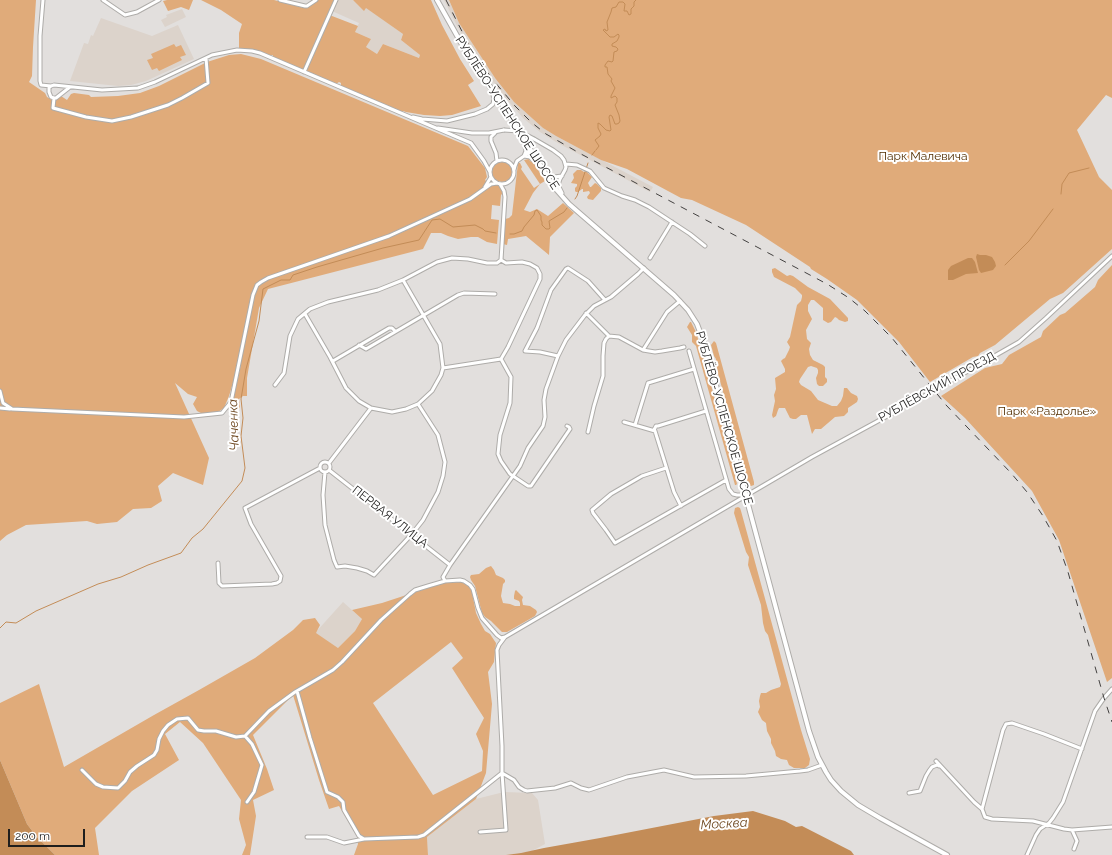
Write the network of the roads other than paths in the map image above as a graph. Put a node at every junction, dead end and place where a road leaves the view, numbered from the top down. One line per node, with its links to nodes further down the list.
1 (43, 0): 11 (street)
2 (103, 0): 3 (street)
3 (159, 0)
4 (280, 0): 5 (street)
5 (316, 0)
6 (336, 0): 9 (street)
7 (437, 0): 10 (main road, РУБЛЁВО-УСПЕНСКОЕ ШОССЕ)
8 (206, 58): 9 (street); 12 (street); 13 (street)
9 (304, 72): 14 (street)
10 (489, 85): 14 (street); 17 (main road, РУБЛЁВО-УСПЕНСКОЕ ШОССЕ)
11 (52, 86): 12 (street); 13 (street)
12 (70, 87): 13 (street)
13 (54, 98)
14 (403, 114): 15 (street)
15 (433, 127): 16 (street); 21 (street)
16 (496, 132): 19 (street); 25 (street, bridge)
17 (521, 134): 18 (main road, РУБЛЁВО-УСПЕНСКОЕ ШОССЕ); 20 (street)
18 (531, 151): 20 (street); 26 (main road, РУБЛЁВО-УСПЕНСКОЕ ШОССЕ)
19 (496, 153): 22 (street); 24 (street)
20 (524, 156): 23 (street); 26 (street)
21 (484, 161): 24 (street); 27 (street)
22 (505, 161): 23 (street); 24 (street); 28 (street)
23 (517, 161): 28 (street)
24 (496, 162): 27 (street)
25 (566, 164): 30 (street); 37 (street)
26 (541, 168): 29 (main road, РУБЛЁВО-УСПЕНСКОЕ ШОССЕ)
27 (490, 172): 31 (street)
28 (514, 172): 32 (street)
29 (546, 174): 30 (street); 36 (main road, РУБЛЁВО-УСПЕНСКОЕ ШОССЕ)
30 (562, 176): 36 (street)
31 (491, 177): 33 (street); 34 (street)
32 (508, 182): 33 (street); 35 (street)
33 (498, 183): 34 (street); 35 (street)
34 (484, 189): 66 (street)
35 (504, 191): 41 (street)
36 (566, 200): 42 (main road, РУБЛЁВО-УСПЕНСКОЕ ШОССЕ)
37 (672, 222): 38 (street); 40 (street)
38 (705, 246)
39 (1112, 256): 80 (street, РУБЛЁВСКИЙ ПРОЕЗД)
40 (650, 258)
41 (501, 260): 43 (street); 57 (street)
42 (644, 268): 45 (street); 46 (main road, РУБЛЁВО-УСПЕНСКОЕ ШОССЕ)
43 (403, 280): 48 (street); 49 (street)
44 (495, 294): 49 (street)
45 (605, 300): 47 (street); 56 (street)
46 (680, 301): 54 (street); 80 (main road, РУБЛЁВО-УСПЕНСКОЕ ШОССЕ)
47 (586, 313): 51 (street); 56 (street)
48 (305, 314): 58 (street); 61 (street)
49 (423, 315): 50 (street); 59 (street)
50 (395, 331): 52 (street); 52 (street)
51 (609, 336): 54 (street); 72 (street)
52 (359, 345): 58 (street)
53 (684, 347): 54 (street)
54 (642, 350)
55 (689, 351): 60 (street)
56 (558, 356): 78 (street)
57 (502, 359): 59 (street); 78 (street)
58 (333, 362): 65 (street)
59 (443, 368): 63 (street)
60 (694, 369): 67 (street); 69 (street)
61 (275, 385)
62 (0, 391): 66 (street)
63 (418, 404): 65 (street); 82 (street)
64 (0, 408): 66 (street)
65 (371, 408): 73 (street)
66 (12, 409)
67 (706, 411): 71 (street); 79 (street)
68 (624, 422): 69 (street)
69 (635, 425): 71 (street)
70 (567, 426): 78 (street)
71 (654, 430): 75 (street)
72 (588, 432)
73 (329, 463): 74 (street); 76 (street)
74 (320, 468): 77 (street); 83 (street)
75 (666, 468): 81 (street); 81 (street)
76 (329, 470): 77 (street); 82 (street, ПЕРВАЯ УЛИЦА)
77 (325, 472): 82 (street)
78 (513, 476): 84 (street)
79 (726, 480): 80 (street); 81 (street)
80 (746, 495): 86 (street, РУБЛЁВСКИЙ ПРОЕЗД); 92 (main road, РУБЛЁВО-УСПЕНСКОЕ ШОССЕ)
81 (681, 506)
82 (412, 534): 84 (street, ПЕРВАЯ УЛИЦА)
83 (218, 563)
84 (450, 565): 85 (street)
85 (445, 581): 86 (street); 88 (street)
86 (506, 637): 95 (street)
87 (1112, 689): 90 (street)
88 (297, 691): 89 (street); 104 (street)
89 (246, 736): 94 (street); 97 (street)
90 (1082, 749): 98 (street); 99 (street)
91 (936, 761): 93 (street)
92 (822, 765): 95 (street); 106 (main road, РУБЛЁВО-УСПЕНСКОЕ ШОССЕ)
93 (941, 767): 96 (street); 98 (street)
94 (82, 770)
95 (502, 773): 102 (street); 104 (street)
96 (909, 793)
97 (247, 802)
98 (982, 809): 99 (street)
99 (1047, 824): 101 (street); 107 (street)
100 (1112, 827): 101 (street)
101 (1072, 830): 105 (street)
102 (480, 832)
103 (307, 837): 104 (street)
104 (364, 839)
105 (1074, 849)
106 (947, 855)
107 (1027, 855)

